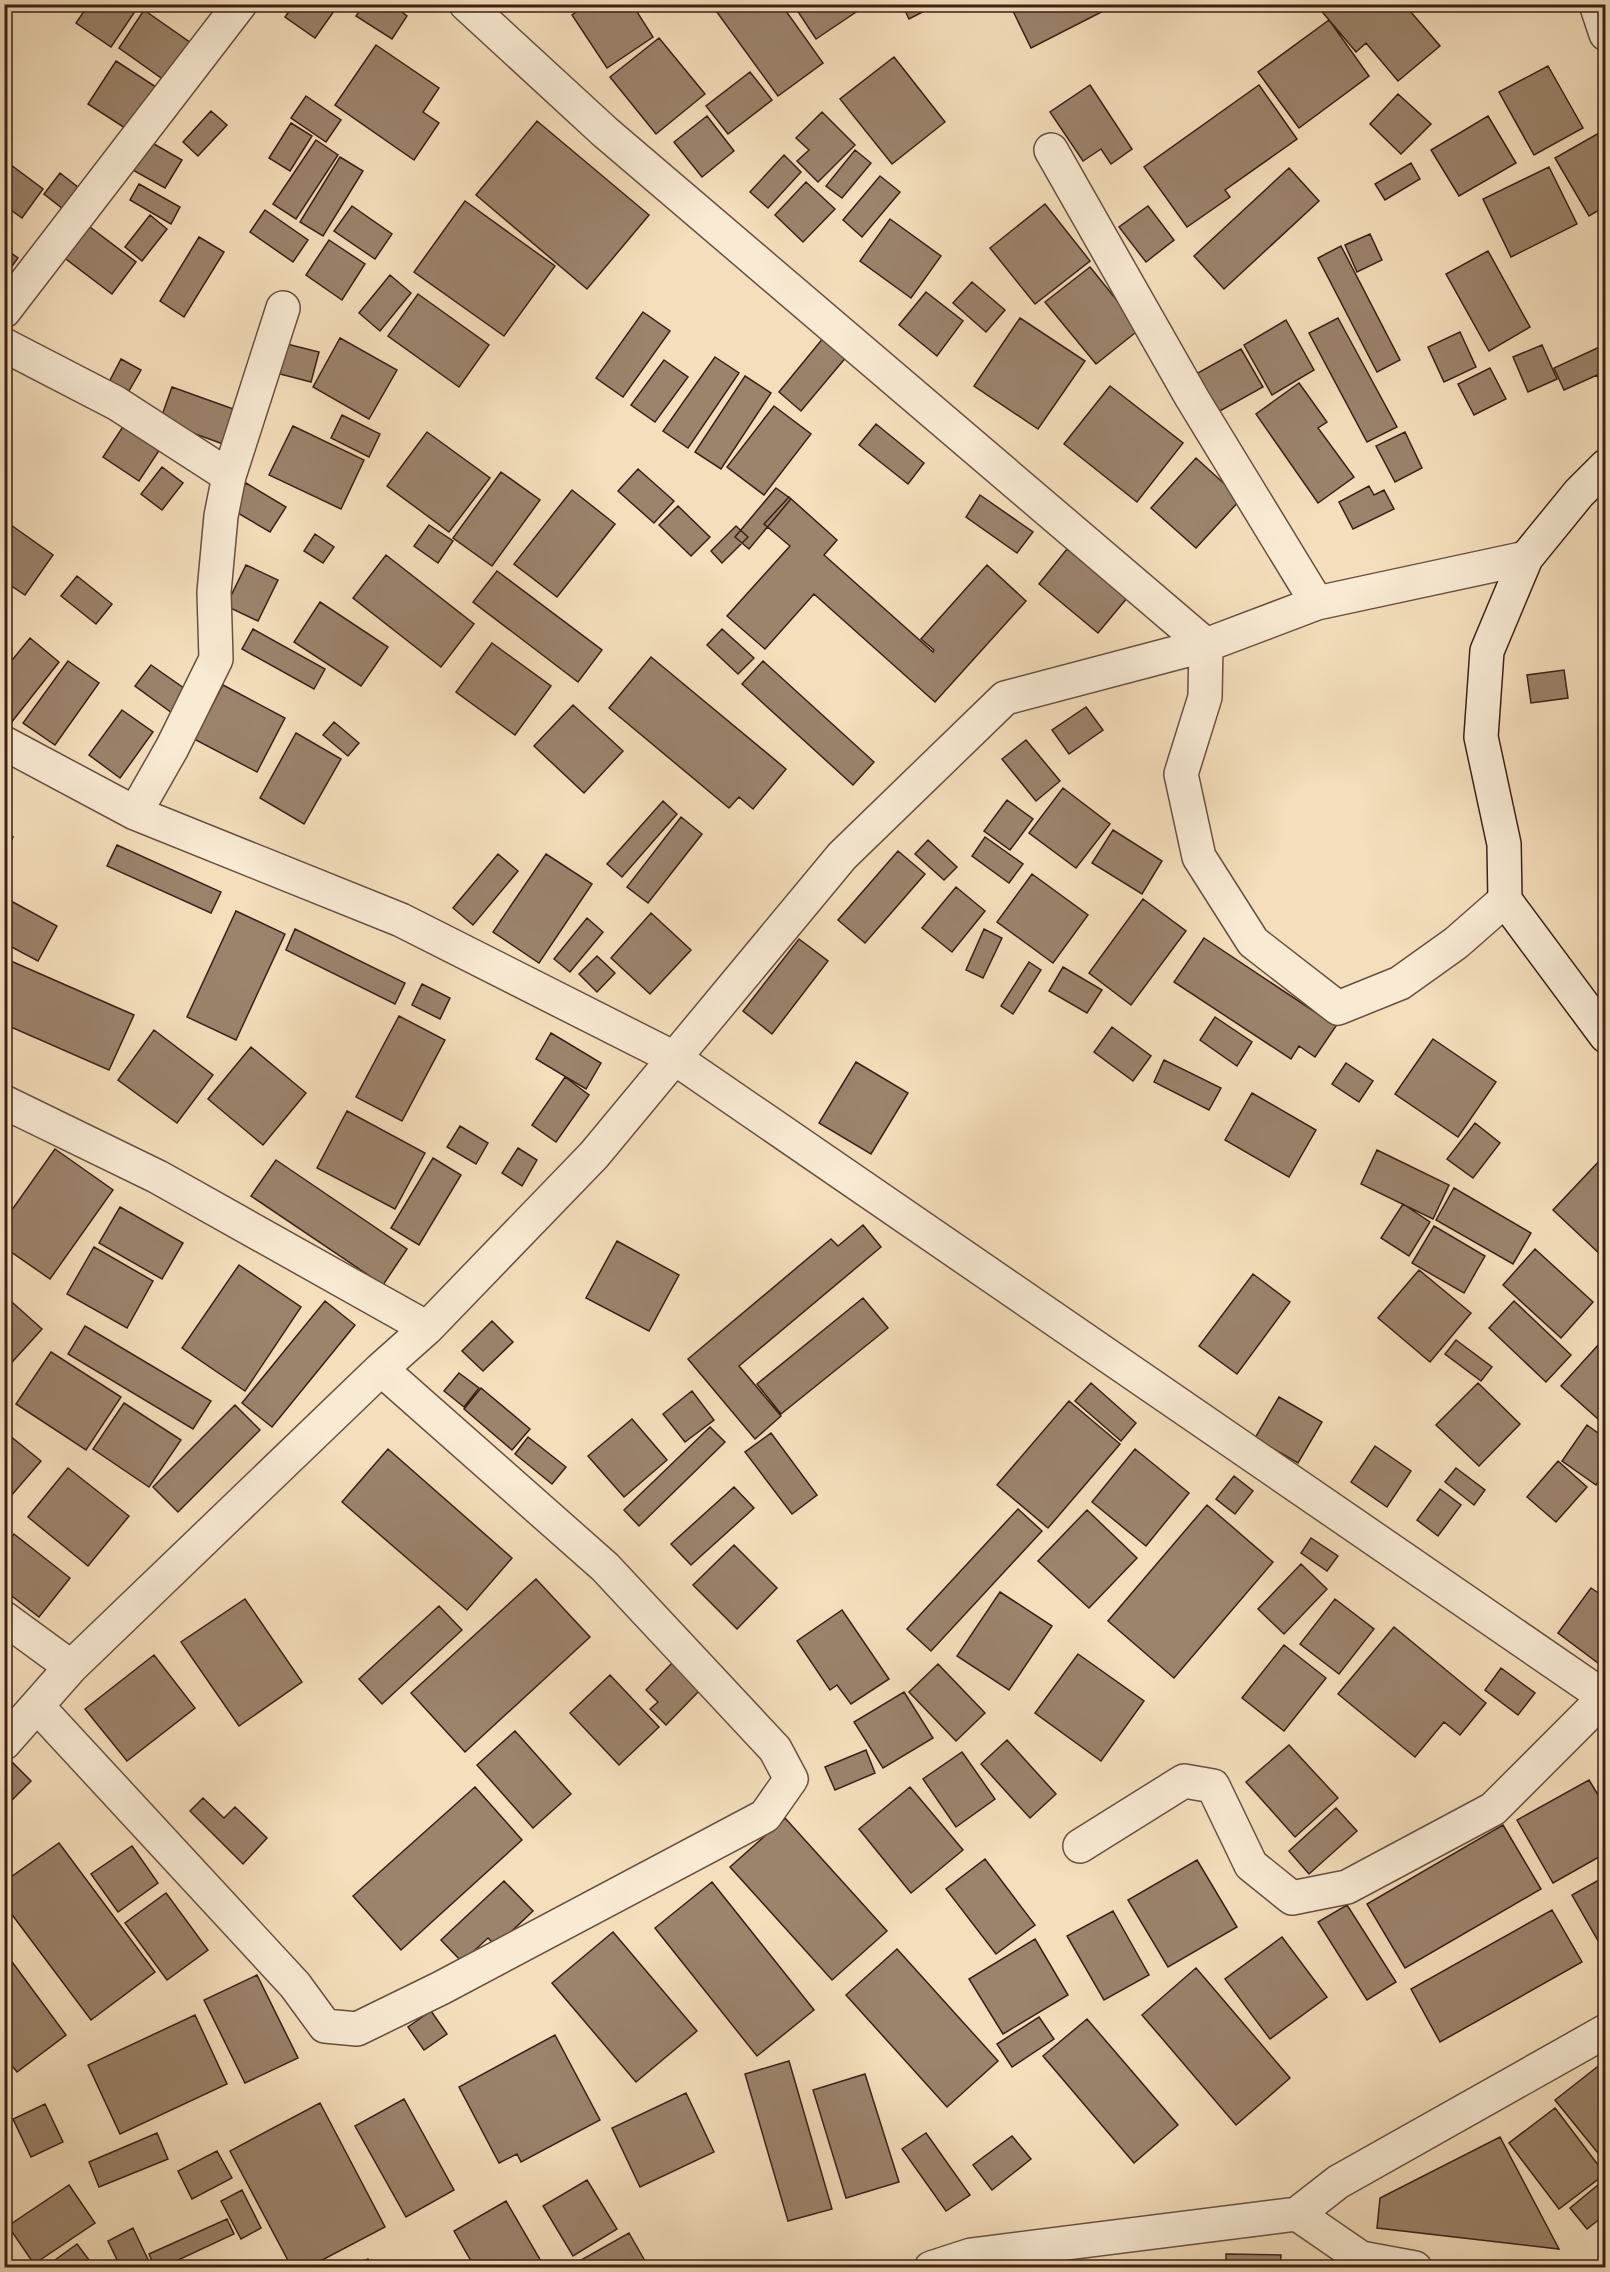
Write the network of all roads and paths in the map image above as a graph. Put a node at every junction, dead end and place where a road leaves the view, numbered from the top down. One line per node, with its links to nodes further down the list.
1 (240, 4): 7 (street)
2 (466, 4): 13 (street)
3 (1596, 4): 4 (street)
4 (1605, 34)
5 (1051, 150): 12 (street)
6 (283, 308): 10 (street)
7 (4, 311)
8 (4, 345): 10 (street)
9 (1605, 466): 11 (street)
10 (229, 476): 15 (street)
11 (1526, 558): 12 (street); 16 (street)
12 (1317, 603): 13 (street)
13 (1206, 645): 16 (street); 18 (street)
14 (4, 743): 15 (street)
15 (135, 813): 18 (street)
16 (1505, 900): 17 (street)
17 (1605, 1036)
18 (676, 1059): 20 (street); 24 (street)
19 (4, 1102): 20 (street)
20 (427, 1328): 21 (street)
21 (381, 1369): 23 (street); 25 (street)
22 (4, 1618): 23 (street)
23 (71, 1668): 25 (street)
24 (1605, 1697): 27 (street)
25 (38, 1707): 26 (street)
26 (4, 1743)
27 (1080, 1846)
28 (1605, 2031): 29 (street)
29 (1297, 2214): 30 (street); 31 (street)
30 (931, 2268)
31 (1415, 2268)

